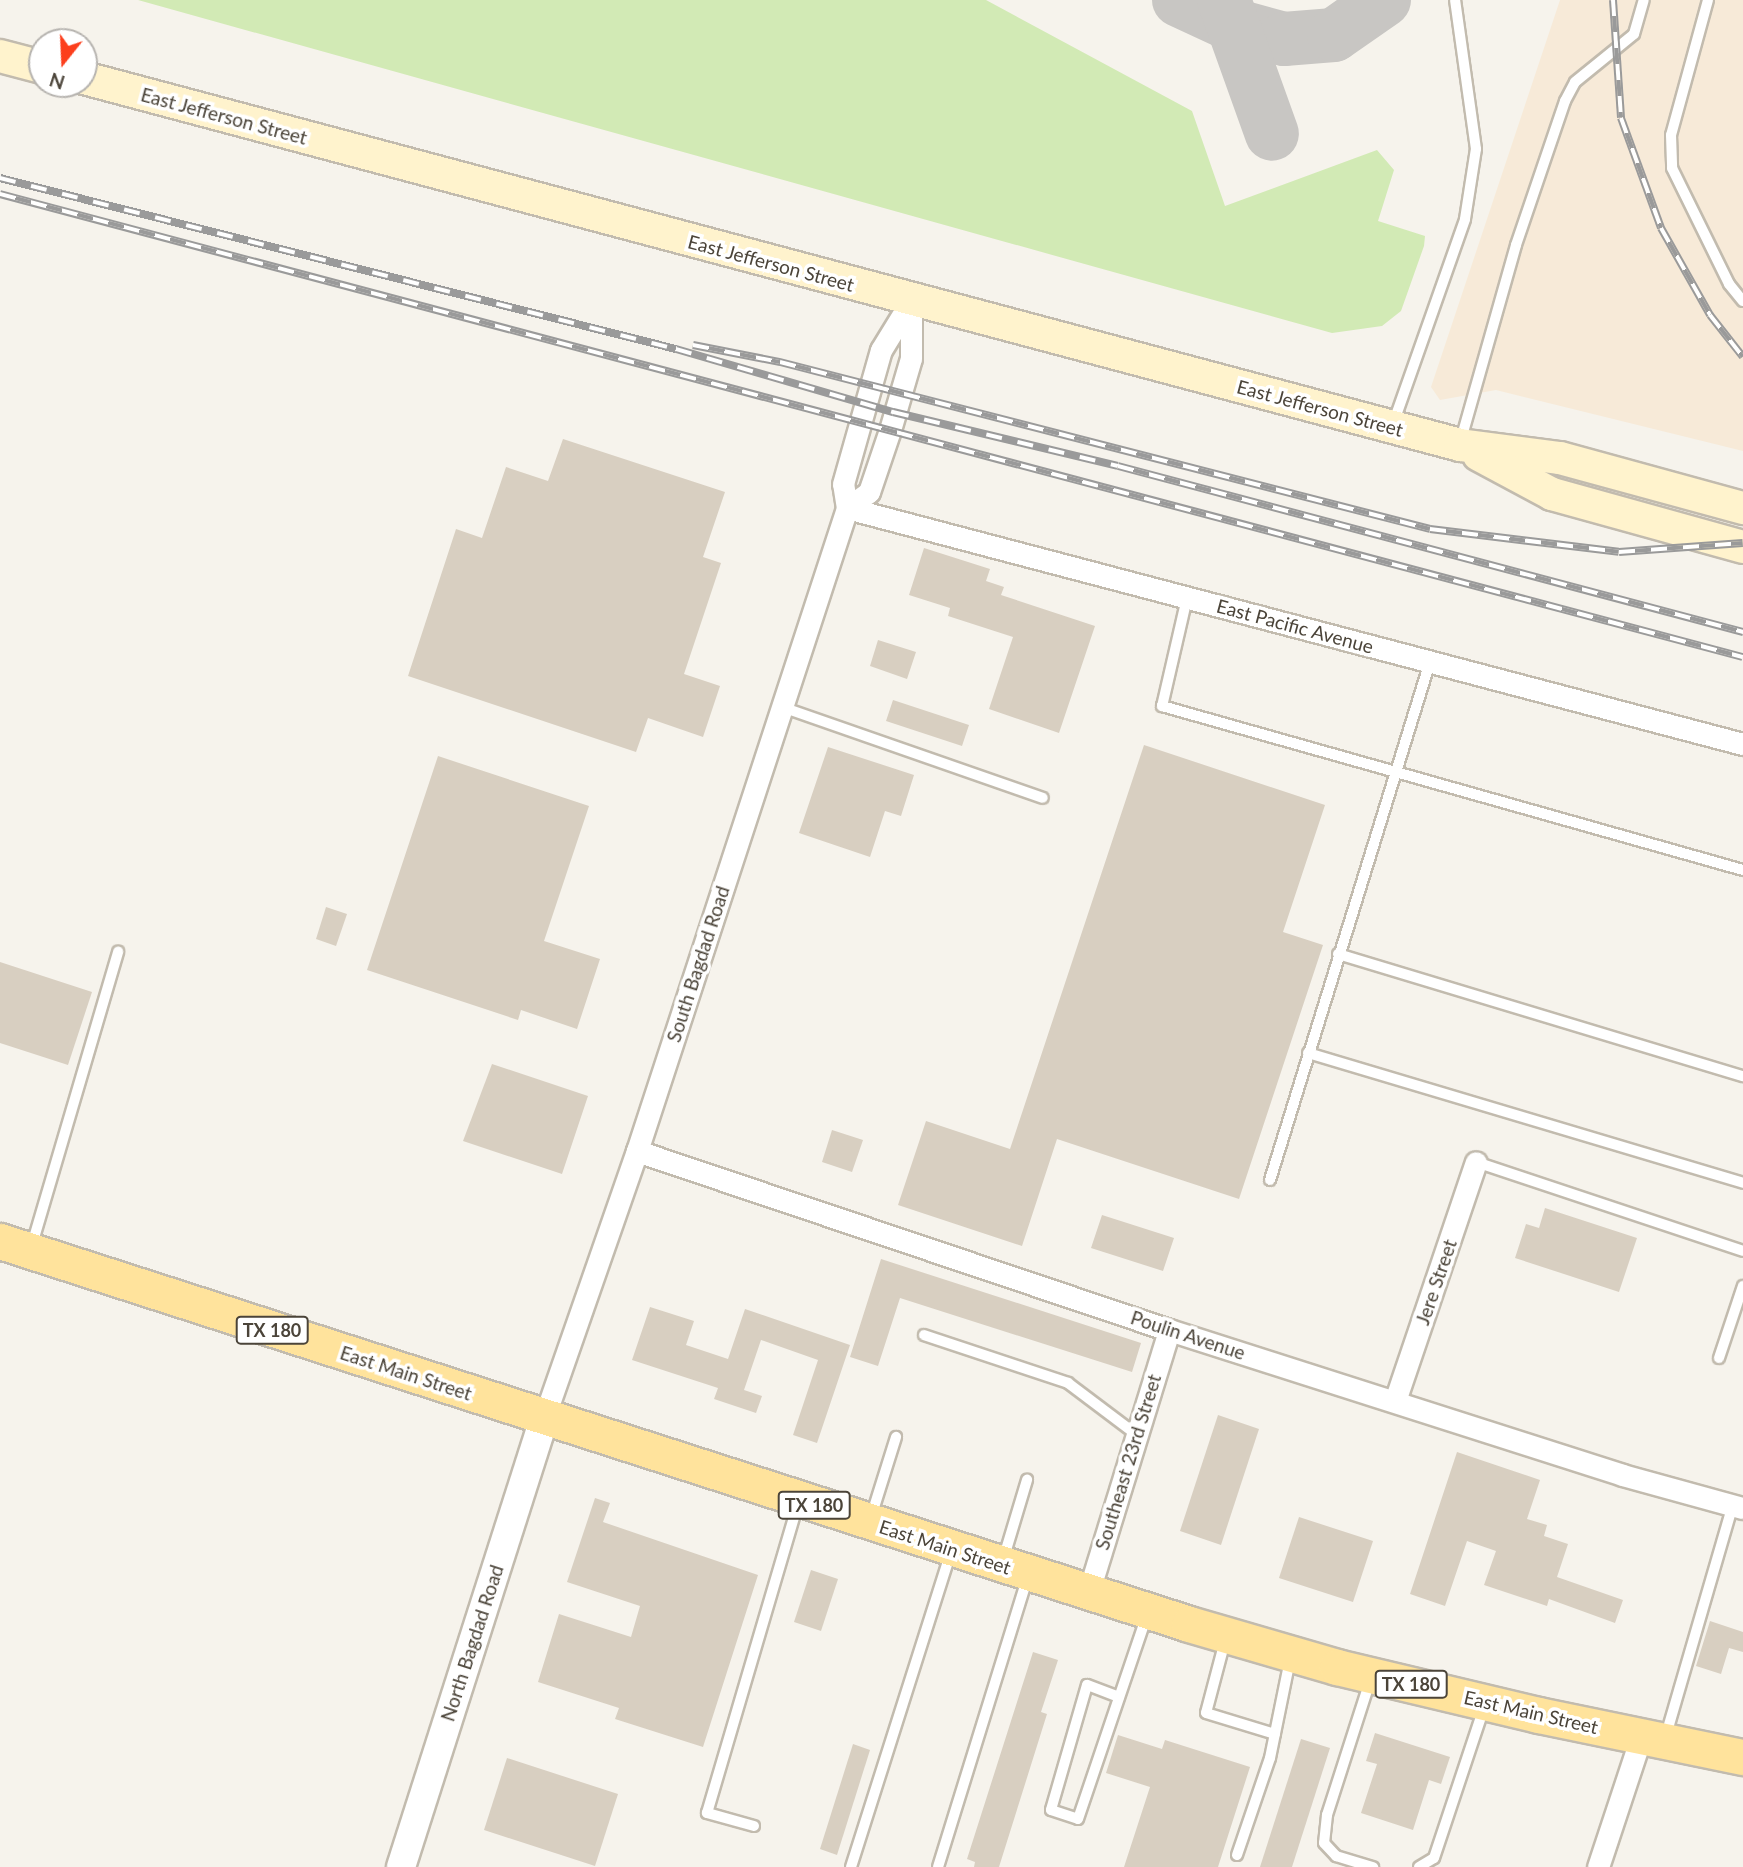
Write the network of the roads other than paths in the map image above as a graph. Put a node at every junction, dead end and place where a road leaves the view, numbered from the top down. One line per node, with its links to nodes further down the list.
1 (1455, 0): 9 (lane)
2 (1644, 0): 10 (lane)
3 (1708, 0): 8 (lane)
4 (0, 56): 5 (main road)
5 (28, 63)
6 (98, 82): 7 (main road, East Jefferson Street)
7 (911, 301): 9 (main road, East Jefferson Street); 11 (street, South Bagdad Road); 11 (street, South Bagdad Road)
8 (1743, 301)
9 (1392, 427): 10 (main road, East Jefferson Street)
10 (1460, 444): 12 (main road, East Jefferson Street); 13 (main road, East Jefferson Street)
11 (847, 508): 14 (street, East Pacific Avenue); 16 (street, South Bagdad Road)
12 (1743, 508)
13 (1743, 547)
14 (1187, 598): 15 (street, East Pacific Avenue); 18 (lane)
15 (1430, 662): 17 (street, East Pacific Avenue); 18 (lane)
16 (782, 707): 19 (lane); 25 (street, South Bagdad Road)
17 (1743, 744)
18 (1395, 772): 20 (lane); 22 (lane)
19 (1043, 798)
20 (1743, 870)
21 (118, 952): 29 (lane)
22 (1338, 954): 23 (lane); 24 (lane)
23 (1308, 1053): 27 (lane); 28 (lane)
24 (1743, 1076)
25 (637, 1151): 32 (street, Poulin Avenue); 36 (street, South Bagdad Road)
26 (1476, 1162): 30 (lane); 35 (street, Jere Street)
27 (1270, 1180)
28 (1743, 1183)
29 (15, 1246): 36 (main road, East Main Street / TX 180)
30 (1743, 1251)
31 (1743, 1286): 34 (lane)
32 (1169, 1330): 35 (street, Poulin Avenue); 37 (street, Southeast 23rd Street)
33 (924, 1335): 37 (lane)
34 (1718, 1357)
35 (1395, 1401): 41 (street, Poulin Avenue)
36 (544, 1418): 40 (main road, East Main Street / TX 180); 57 (street, North Bagdad Road)
37 (1137, 1435): 45 (street, Southeast 23rd Street)
38 (896, 1437): 42 (lane)
39 (1027, 1480): 44 (lane)
40 (799, 1500): 42 (main road, East Main Street / TX 180); 55 (lane)
41 (1738, 1508): 53 (lane)
42 (869, 1523): 43 (main road, East Main Street / TX 180)
43 (952, 1549): 44 (main road, East Main Street / TX 180); 58 (lane)
44 (1015, 1570): 45 (main road, East Main Street / TX 180); 59 (lane)
45 (1087, 1594): 46 (main road, East Main Street / TX 180)
46 (1148, 1612): 47 (main road, East Main Street / TX 180); 50 (lane)
47 (1227, 1635): 48 (main road, East Main Street / TX 180); 52 (lane)
48 (1292, 1654): 49 (main road, East Main Street / TX 180); 52 (lane)
49 (1372, 1675): 51 (main road, East Main Street / TX 180); 60 (lane)
50 (1119, 1697): 50 (lane)
51 (1486, 1703): 53 (main road, East Main Street / TX 180); 61 (lane)
52 (1275, 1734): 56 (lane)
53 (1653, 1739): 54 (main road, East Main Street / TX 180); 62 (street)
54 (1743, 1757)
55 (754, 1826)
56 (1237, 1855)
57 (401, 1867)
58 (851, 1867)
59 (938, 1867)
60 (1373, 1867)
61 (1419, 1867)
62 (1598, 1867)

